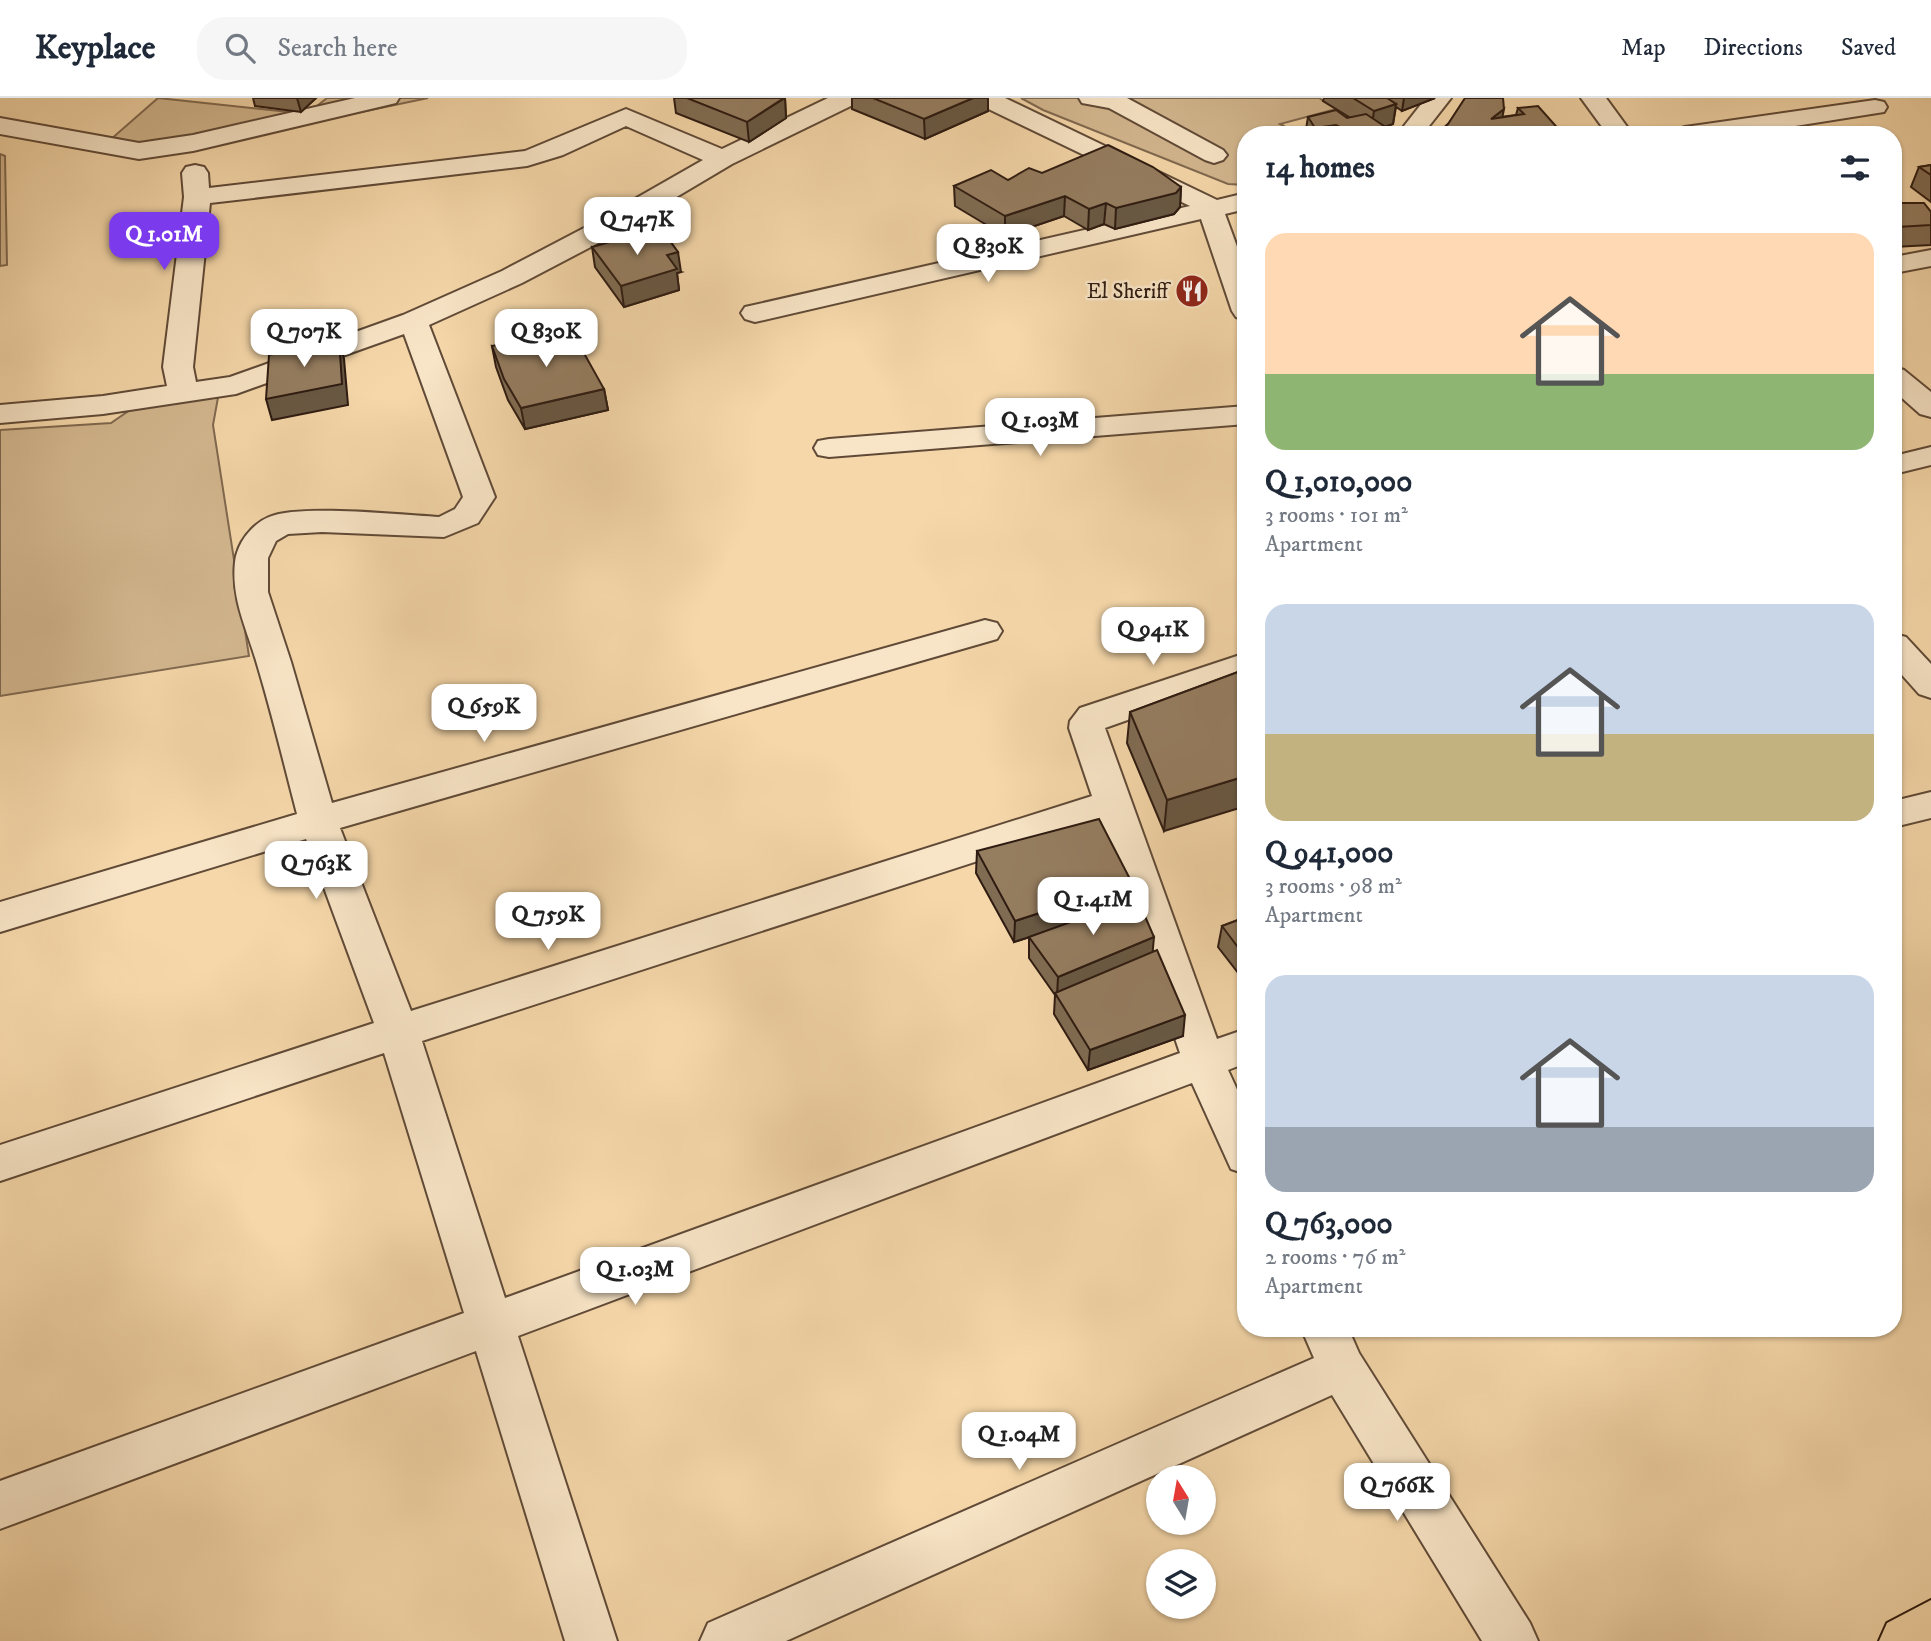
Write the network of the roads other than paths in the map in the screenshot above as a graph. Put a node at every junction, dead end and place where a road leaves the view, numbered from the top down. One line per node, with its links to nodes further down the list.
1 (387, 98): 13 (street)
2 (848, 98): 15 (street)
3 (1036, 98): 7 (street)
4 (1091, 98): 14 (street)
5 (1439, 98): 10 (street)
6 (1592, 98): 11 (street)
7 (991, 101): 18 (street)
8 (1875, 107): 12 (street)
9 (0, 126): 13 (street)
10 (1416, 126)
11 (1614, 126)
12 (1746, 126)
13 (193, 143): 16 (street)
14 (1214, 155)
15 (723, 159): 16 (street); 23 (street)
16 (197, 197): 25 (street)
17 (1237, 203): 18 (street)
18 (1210, 208): 21 (street); 22 (street)
19 (1931, 258): 20 (street)
20 (1902, 263)
21 (1237, 285)
22 (755, 313)
23 (413, 321): 25 (street); 39 (street)
24 (1902, 383): 26 (street)
25 (183, 393): 27 (street)
26 (1931, 408)
27 (0, 414)
28 (1237, 416): 29 (street)
29 (829, 448)
30 (1931, 456): 31 (street)
31 (1902, 463)
32 (985, 631): 39 (street)
33 (1902, 654): 35 (street)
34 (1237, 668): 36 (street)
35 (1931, 686)
36 (1115, 803): 41 (street); 43 (street)
37 (1931, 805): 38 (street)
38 (1902, 812)
39 (318, 821): 40 (street); 41 (street)
40 (0, 917)
41 (398, 1032): 45 (street); 46 (street)
42 (1237, 1050): 43 (street)
43 (1204, 1063): 44 (street); 46 (street)
44 (1237, 1136)
45 (0, 1163)
46 (489, 1325): 48 (street); 50 (street)
47 (1333, 1348): 51 (street); 52 (street)
48 (0, 1506)
49 (1931, 1626): 53 (main road)
50 (591, 1641)
51 (726, 1641)
52 (1512, 1641)
53 (1905, 1641)

